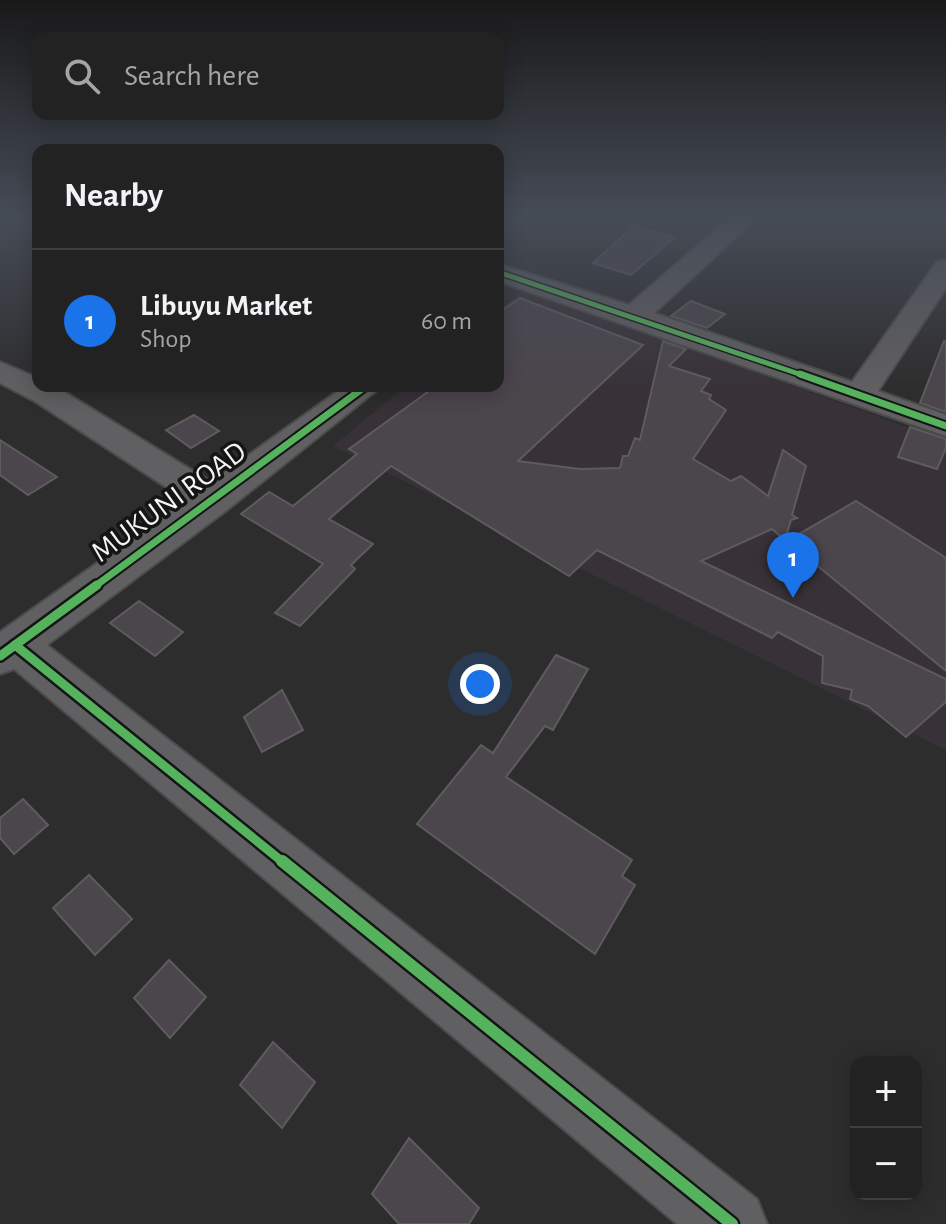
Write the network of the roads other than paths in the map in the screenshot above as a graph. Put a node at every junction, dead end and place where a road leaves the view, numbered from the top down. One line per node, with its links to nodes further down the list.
1 (684, 272): 4 (street)
2 (943, 275): 9 (street)
3 (504, 279): 4 (street)
4 (634, 316): 9 (street)
5 (0, 371): 6 (street)
6 (32, 387)
7 (41, 392): 11 (street)
8 (358, 392): 11 (street, MUKUNI ROAD)
9 (859, 395): 10 (street)
10 (946, 426)
11 (214, 501): 12 (street, MUKUNI ROAD)
12 (7, 650): 13 (street)
13 (732, 1224)

